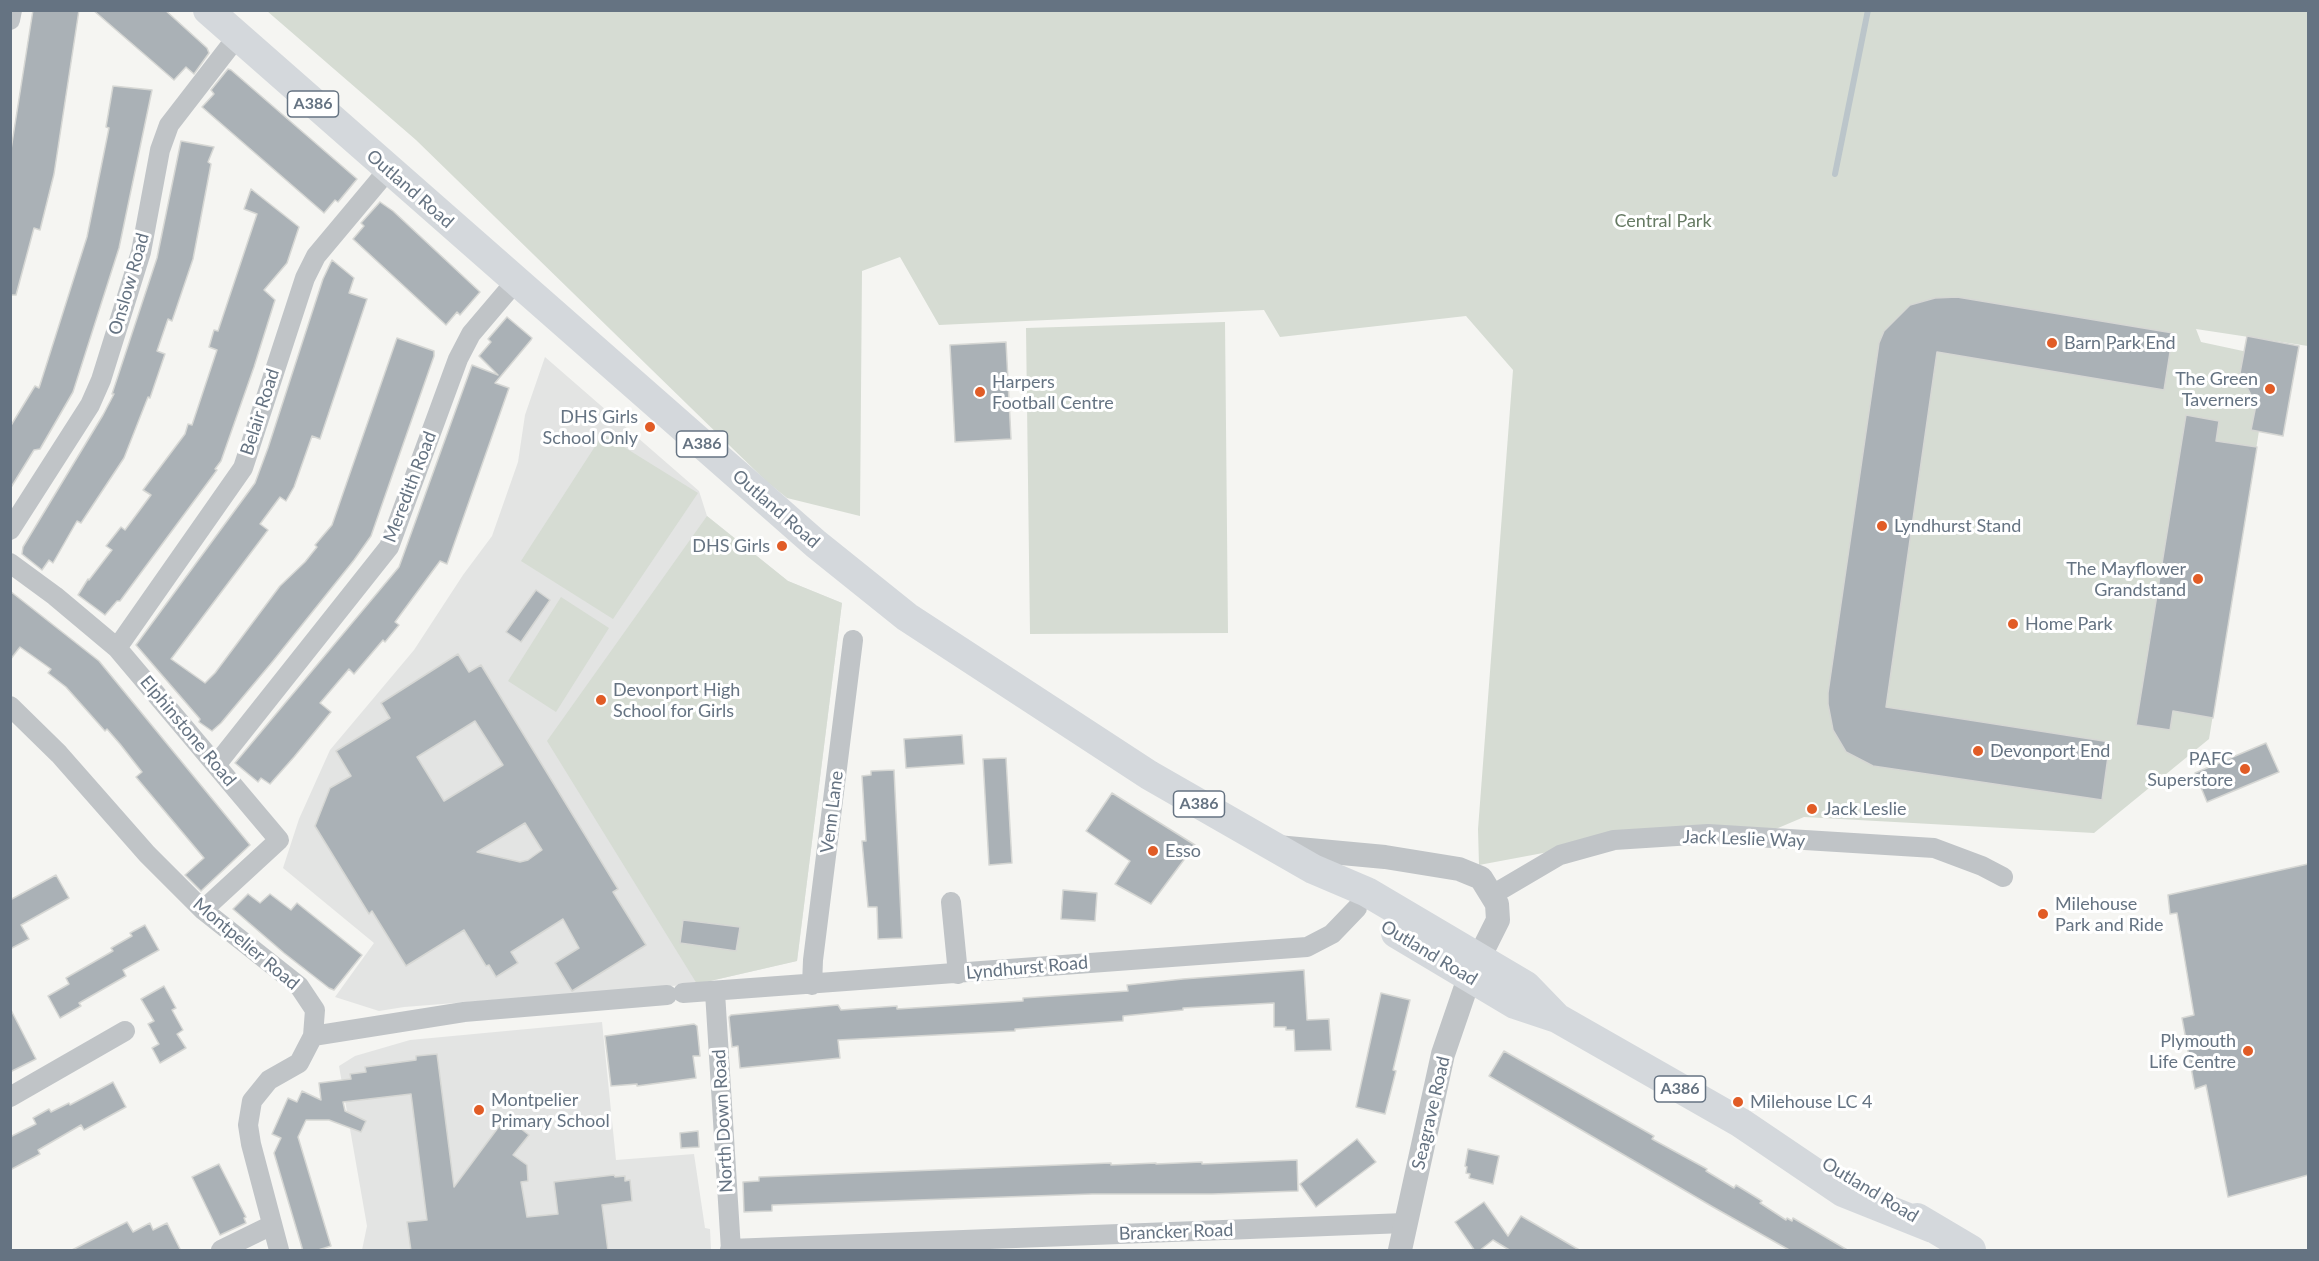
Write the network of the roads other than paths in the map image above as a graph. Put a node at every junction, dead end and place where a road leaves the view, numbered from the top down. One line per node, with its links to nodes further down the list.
1 (12, 10): 3 (street)
2 (208, 10): 4 (main road, Outland Road / A386)
3 (10, 20)
4 (237, 37): 5 (main road, Outland Road / A386); 7 (street, Onslow Road)
5 (388, 170): 6 (main road, Outland Road / A386); 10 (street, Belair Road)
6 (516, 281): 12 (street, Meredith Road); 13 (main road, Outland Road / A386)
7 (10, 530)
8 (10, 563): 10 (street, Elphinstone Road)
9 (853, 640): 22 (street, Venn Lane)
10 (117, 648): 12 (street, Elphinstone Road)
11 (10, 706): 19 (street, Montpelier Road)
12 (216, 765): 19 (street, Elphinstone Road)
13 (1275, 846): 14 (main road, Outland Road / A386); 16 (street)
14 (1313, 869): 18 (main road, Outland Road / A386); 20 (main road, Outland Road)
15 (2003, 877): 16 (street, Jack Leslie Way)
16 (1492, 895): 20 (street, Seagrave Road)
17 (951, 902): 21 (street)
18 (1357, 908): 20 (main road, Outland Road / A386); 21 (street, Lyndhurst Road)
19 (203, 910): 25 (street, Montpelier Road)
20 (1474, 968): 27 (street, Seagrave Road); 33 (main road, Outland Road / A386)
21 (958, 974): 22 (street, Lyndhurst Road)
22 (812, 985): 23 (street, Lyndhurst Road)
23 (715, 992): 25 (street, Lyndhurst Road); 29 (street, North Down Road)
24 (126, 1031): 26 (street)
25 (313, 1036): 28 (street)
26 (10, 1097)
27 (1405, 1223): 29 (street, Brancker Road); 32 (street, Seagrave Road)
28 (272, 1225): 30 (street); 31 (street)
29 (730, 1250)
30 (221, 1251)
31 (279, 1251)
32 (1400, 1251)
33 (1971, 1251)

